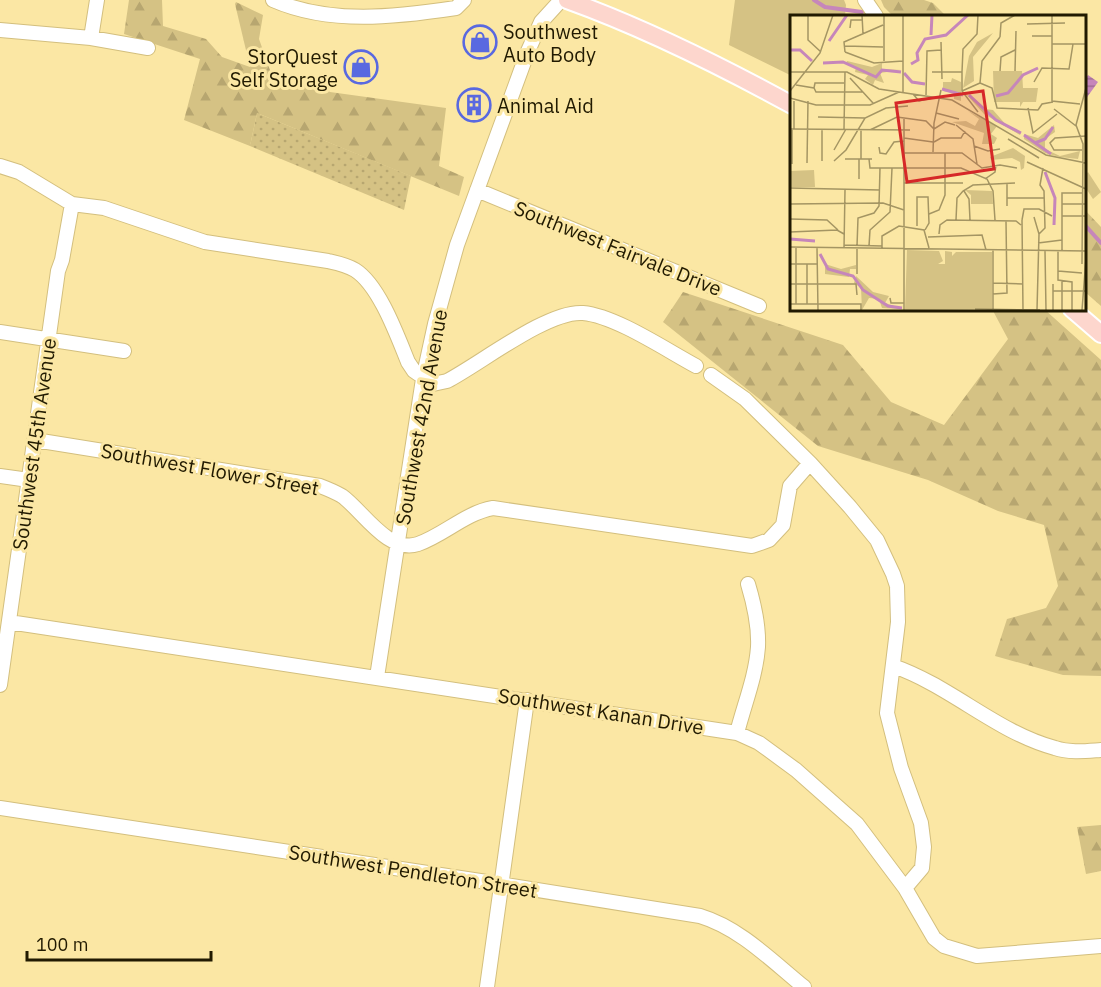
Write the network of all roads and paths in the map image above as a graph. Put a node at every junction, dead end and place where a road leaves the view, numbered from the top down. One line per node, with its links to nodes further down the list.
1 (97, 0): 9 (street)
2 (273, 0): 3 (street)
3 (464, 0)
4 (561, 0): 13 (street, Southwest 42nd Avenue)
5 (567, 0): 11 (main road)
6 (865, 0): 7 (street)
7 (875, 15)
8 (0, 30): 9 (street)
9 (91, 38): 10 (street)
10 (148, 48)
11 (790, 104)
12 (0, 166): 14 (street)
13 (477, 190): 15 (street, Southwest Fairvale Drive); 23 (street, Southwest 42nd Avenue)
14 (72, 204): 19 (street, Southwest 45th Avenue); 23 (street)
15 (759, 306)
16 (1073, 310): 18 (main road)
17 (0, 332): 19 (street)
18 (1101, 334)
19 (48, 340): 20 (street); 24 (street, Southwest 45th Avenue)
20 (124, 351)
21 (696, 366): 23 (street)
22 (711, 375): 25 (street)
23 (423, 379): 28 (street, Southwest 42nd Avenue)
24 (35, 440): 27 (street, Southwest 45th Avenue); 28 (street, Southwest Flower Street)
25 (810, 463): 28 (street); 31 (street)
26 (0, 476): 27 (street)
27 (29, 480): 30 (street, Southwest 45th Avenue)
28 (399, 543): 32 (street, Southwest 42nd Avenue)
29 (748, 584): 35 (street)
30 (9, 622): 32 (street, Southwest Kanan Drive); 33 (street, Southwest 45th Avenue)
31 (893, 666): 36 (street); 39 (street)
32 (377, 677): 34 (street, Southwest Kanan Drive)
33 (0, 685)
34 (527, 700): 35 (street, Southwest Kanan Drive); 38 (street)
35 (737, 733): 39 (street, Southwest Kanan Drive)
36 (1101, 750)
37 (0, 808): 38 (street, Southwest Pendleton Street)
38 (500, 884): 41 (street); 42 (street, Southwest Pendleton Street)
39 (905, 888): 40 (street, Southwest Kanan Drive)
40 (1101, 946)
41 (487, 987)
42 (804, 987)

